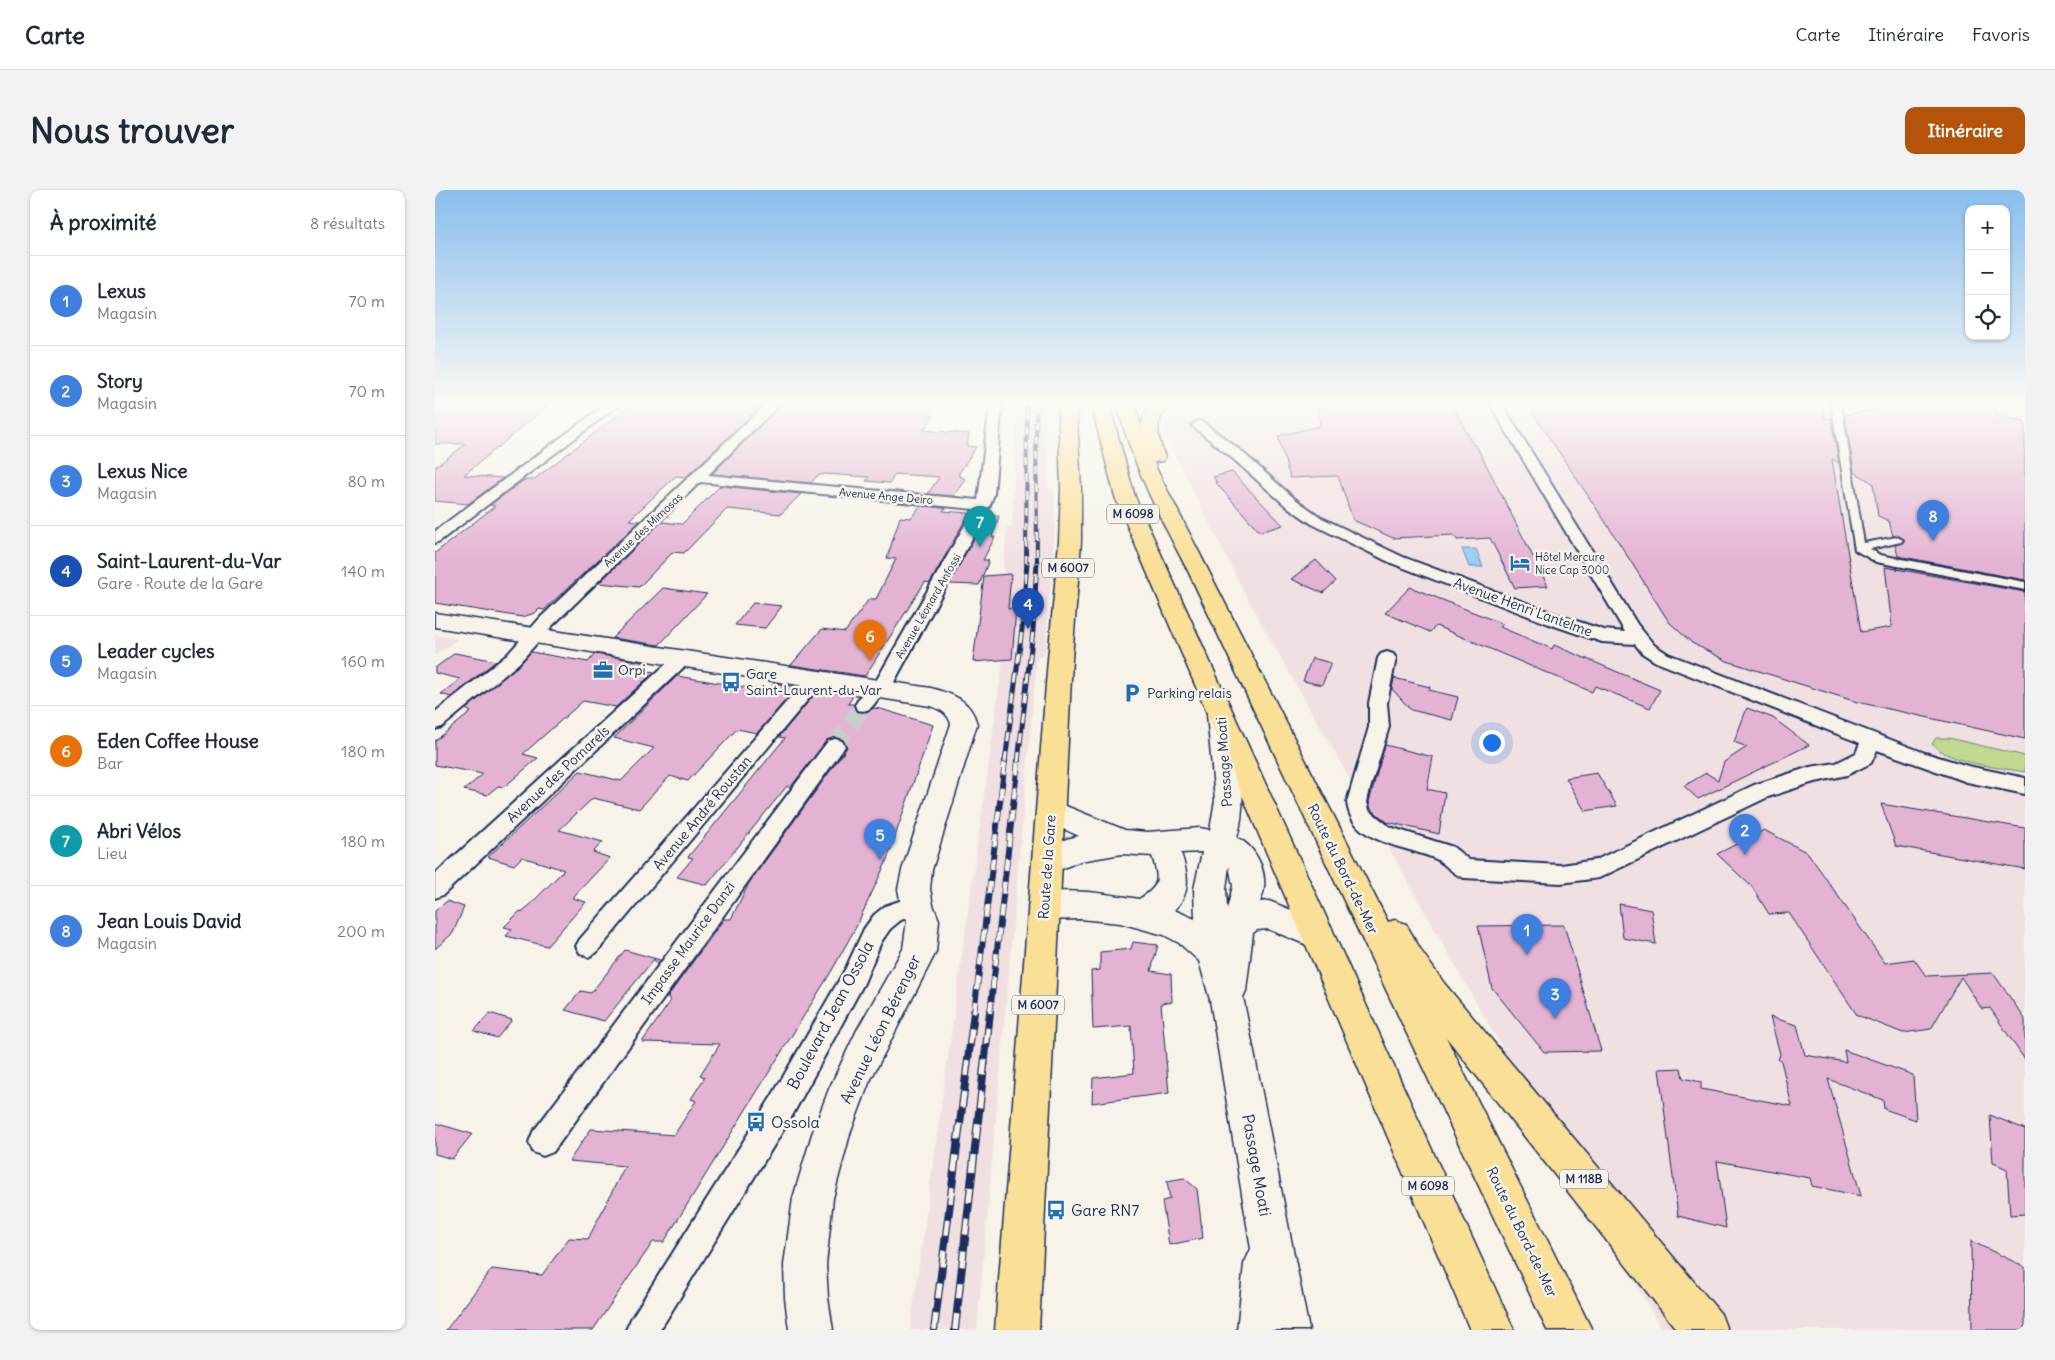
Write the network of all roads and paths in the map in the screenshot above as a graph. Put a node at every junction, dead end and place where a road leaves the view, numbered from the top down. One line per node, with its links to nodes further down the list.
1 (543, 457): 13 (street)
2 (720, 457): 11 (street, Avenue des Mimosas)
3 (991, 457): 12 (street, Avenue Léonard Anfossi)
4 (1070, 457): 31 (main road, Route de la Gare / M 6007)
5 (1115, 457): 25 (main road, M 6098)
6 (1143, 457): 16 (main road, Route du Bord-de-Mer / M 6098)
7 (1156, 457): 16 (main road)
8 (1240, 457): 20 (street, Avenue Henri Lantelme)
9 (1528, 457): 20 (street)
10 (1844, 457): 15 (street)
11 (699, 478): 12 (street, Avenue Ange Deiro); 19 (street, Avenue des Mimosas)
12 (983, 505): 24 (street, Avenue Léonard Anfossi)
13 (435, 538)
14 (1897, 540): 15 (street)
15 (1859, 548): 17 (street)
16 (1200, 573): 30 (main road, Route du Bord-de-Mer / M 6098)
17 (2025, 586)
18 (435, 620): 19 (main road)
19 (535, 636): 22 (main road); 26 (street, Avenue des Mimosas)
20 (1639, 639): 27 (street)
21 (1387, 658): 27 (street)
22 (681, 660): 23 (main road); 36 (street, Avenue des Pomarels)
23 (815, 680): 24 (main road); 42 (street, Avenue André Roustan)
24 (873, 694): 37 (main road)
25 (1220, 710): 33 (main road, Passage Moati); 41 (main road, M 6098)
26 (435, 722)
27 (1871, 740): 29 (street)
28 (835, 746): 45 (street, Impasse Maurice Danzi)
29 (2025, 786)
30 (1313, 808): 53 (main road, Route du Bord-de-Mer / M 6098); 54 (main road, M 118B)
31 (1051, 811): 32 (main road, Passage Moati); 35 (main road, Route de la Gare / M 6007)
32 (1122, 842): 34 (main road, Passage Moati); 35 (main road, Passage Moati)
33 (1219, 843): 34 (main road, Passage Moati); 40 (main road, Passage Moati); 43 (main road, Passage Moati)
34 (1163, 844): 39 (main road)
35 (1047, 862): 38 (main road, Route de la Gare / M 6007)
36 (435, 888)
37 (917, 905): 47 (street, Boulevard Jean Ossola); 48 (main road, Avenue Léon Bérenger)
38 (1044, 906): 39 (main road); 49 (main road, Route de la Gare / M 6007)
39 (1143, 913): 43 (main road)
40 (1237, 926): 41 (main road); 44 (main road, Passage Moati)
41 (1319, 936): 52 (main road, M 6098)
42 (588, 946)
43 (1213, 953): 44 (main road, Passage Moati)
44 (1227, 1000): 46 (main road, Passage Moati)
45 (543, 1142)
46 (1268, 1227): 50 (main road); 51 (main road, Passage Moati)
47 (642, 1330)
48 (811, 1330)
49 (1017, 1330)
50 (1259, 1330)
51 (1287, 1330)
52 (1491, 1330)
53 (1570, 1330)
54 (1705, 1330)

